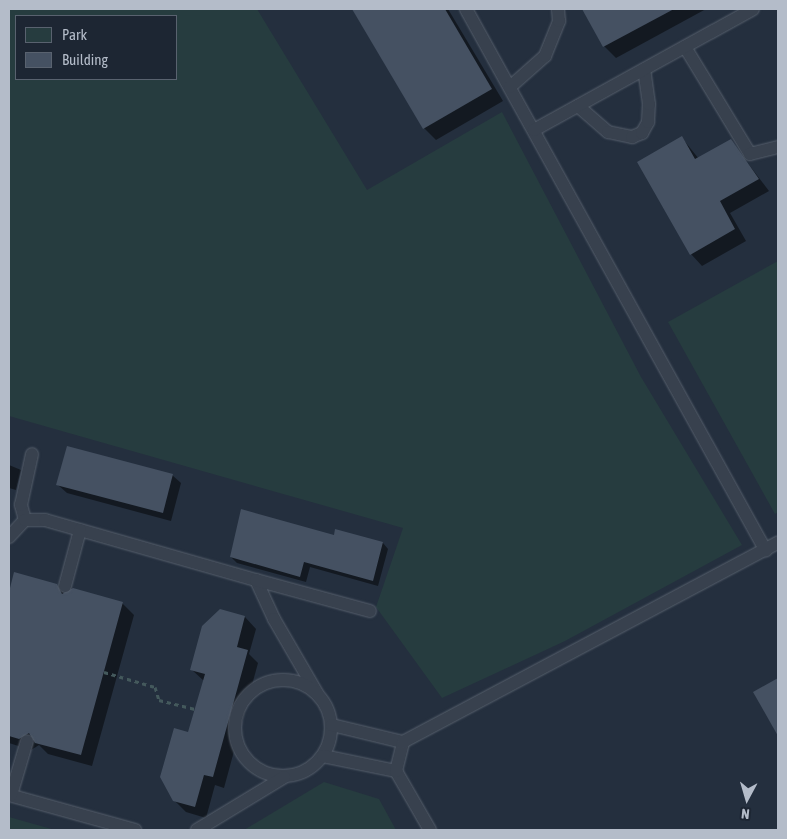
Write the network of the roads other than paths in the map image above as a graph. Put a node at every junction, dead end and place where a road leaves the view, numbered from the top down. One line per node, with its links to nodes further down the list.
1 (466, 9): 6 (lane)
2 (558, 9): 6 (lane)
3 (753, 9): 4 (lane)
4 (685, 47): 5 (lane); 9 (lane)
5 (644, 69): 7 (lane); 7 (lane)
6 (510, 87): 8 (lane)
7 (578, 106): 8 (lane)
8 (534, 130): 15 (lane)
9 (778, 148)
10 (32, 454): 11 (lane)
11 (25, 520): 12 (lane); 13 (lane)
12 (80, 530): 16 (lane); 17 (lane)
13 (9, 537)
14 (778, 543): 15 (lane)
15 (766, 551): 22 (lane)
16 (256, 580): 18 (lane); 19 (lane)
17 (65, 586)
18 (370, 611)
19 (318, 695): 20 (lane); 25 (lane)
20 (332, 724): 22 (lane); 23 (lane)
21 (27, 741): 26 (lane)
22 (404, 742): 24 (lane)
23 (323, 756): 24 (lane); 25 (lane)
24 (396, 771): 29 (lane)
25 (284, 777): 28 (lane)
26 (10, 795): 27 (lane)
27 (135, 830)
28 (197, 830)
29 (430, 830)

